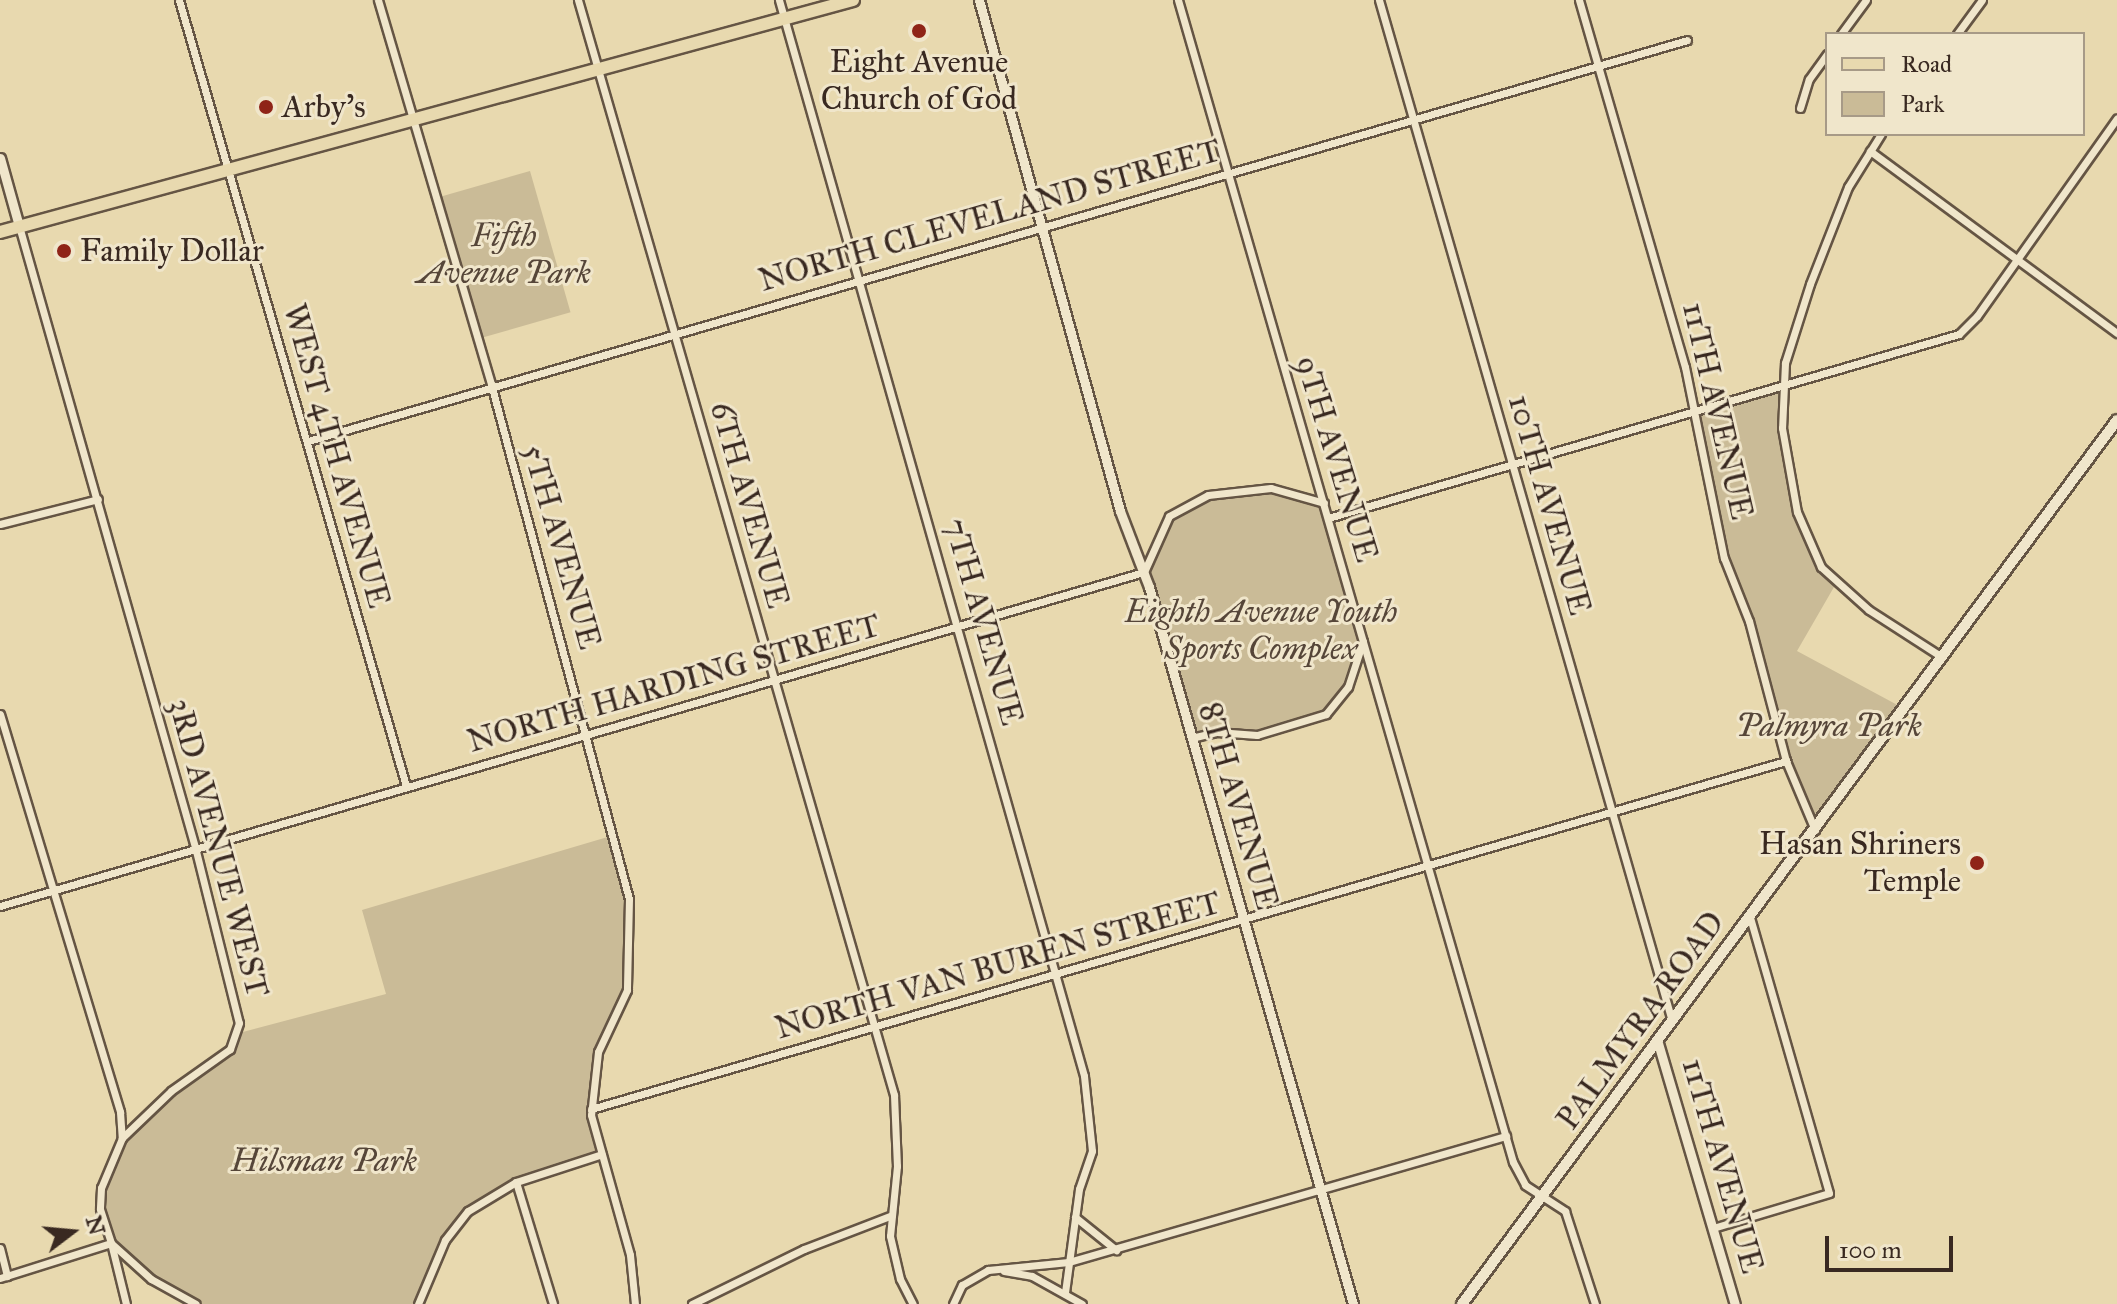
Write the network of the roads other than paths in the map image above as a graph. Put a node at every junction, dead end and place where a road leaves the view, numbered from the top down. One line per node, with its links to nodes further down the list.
1 (179, 0): 26 (street, WEST 4TH AVENUE)
2 (378, 0): 22 (street, 5TH AVENUE)
3 (578, 0): 18 (street, 6TH AVENUE)
4 (779, 0): 12 (street, 7TH AVENUE)
5 (853, 0): 12 (main road)
6 (979, 0): 29 (street, 8TH AVENUE)
7 (1178, 0): 27 (street, 9TH AVENUE)
8 (1379, 0): 20 (street, 10TH AVENUE)
9 (1579, 0): 17 (street, 11TH AVENUE)
10 (1866, 0): 13 (street)
11 (1982, 0): 14 (street)
12 (784, 18): 18 (main road); 32 (street, 7TH AVENUE)
13 (1842, 32)
14 (1958, 32)
15 (1687, 40): 17 (street, NORTH CLEVELAND STREET)
16 (1825, 57): 19 (street)
17 (1597, 66): 20 (street, NORTH CLEVELAND STREET); 37 (street, 11TH AVENUE)
18 (598, 69): 22 (main road); 33 (street, 6TH AVENUE)
19 (1800, 108)
20 (1413, 118): 27 (street, NORTH CLEVELAND STREET); 40 (street, 10TH AVENUE)
21 (2117, 118): 31 (street)
22 (413, 119): 26 (main road); 35 (street, 5TH AVENUE)
23 (1880, 136): 24 (street)
24 (1870, 151): 31 (street); 36 (street)
25 (0, 158): 28 (street)
26 (228, 170): 28 (main road); 39 (street, WEST 4TH AVENUE)
27 (1227, 172): 29 (street, NORTH CLEVELAND STREET); 42 (street, 9TH AVENUE)
28 (19, 226): 30 (main road); 41 (street, 3RD AVENUE WEST)
29 (1043, 226): 32 (street, NORTH CLEVELAND STREET); 45 (street, 8TH AVENUE)
30 (0, 232)
31 (2015, 259): 34 (street); 36 (street)
32 (861, 278): 33 (street, NORTH CLEVELAND STREET); 46 (street, 7TH AVENUE)
33 (674, 333): 35 (street, NORTH CLEVELAND STREET); 49 (street, 6TH AVENUE)
34 (2117, 333)
35 (491, 384): 39 (street, NORTH CLEVELAND STREET); 51 (street, 5TH AVENUE)
36 (1781, 385): 37 (street); 48 (street)
37 (1696, 413): 40 (street); 53 (street, 11TH AVENUE)
38 (2117, 420): 48 (main road, PALMYRA ROAD)
39 (308, 441): 54 (street, WEST 4TH AVENUE)
40 (1513, 466): 43 (street); 55 (street, 10TH AVENUE)
41 (98, 499): 44 (street); 57 (street, 3RD AVENUE WEST)
42 (1324, 503): 43 (street, 9TH AVENUE); 45 (street)
43 (1328, 518): 47 (street, 9TH AVENUE)
44 (0, 524)
45 (1144, 572): 46 (street, NORTH HARDING STREET); 52 (street, 8TH AVENUE)
46 (959, 626): 49 (street, NORTH HARDING STREET); 63 (street, 7TH AVENUE)
47 (1364, 639): 52 (street); 58 (street, 9TH AVENUE)
48 (1942, 657): 56 (main road, PALMYRA ROAD)
49 (774, 678): 51 (street, NORTH HARDING STREET); 65 (street, 6TH AVENUE)
50 (0, 714): 59 (street)
51 (589, 733): 54 (street, NORTH HARDING STREET); 67 (street, 5TH AVENUE)
52 (1191, 738): 62 (street, 8TH AVENUE)
53 (1786, 761): 55 (street, NORTH VAN BUREN STREET); 56 (street, 11TH AVENUE)
54 (406, 786): 57 (street, NORTH HARDING STREET)
55 (1612, 813): 58 (street, NORTH VAN BUREN STREET); 64 (street, 10TH AVENUE)
56 (1815, 830): 61 (main road, PALMYRA ROAD)
57 (195, 847): 59 (street, NORTH HARDING STREET); 69 (street, 3RD AVENUE WEST)
58 (1428, 866): 62 (street, NORTH VAN BUREN STREET); 68 (street, 9TH AVENUE)
59 (53, 890): 60 (street, NORTH HARDING STREET); 69 (street)
60 (0, 906)
61 (1750, 918): 64 (main road, PALMYRA ROAD); 76 (street)
62 (1245, 920): 63 (street, NORTH VAN BUREN STREET); 72 (street, 8TH AVENUE)
63 (1059, 974): 65 (street, NORTH VAN BUREN STREET); 75 (street, 7TH AVENUE)
64 (1673, 1023): 66 (main road, PALMYRA ROAD)
65 (875, 1026): 67 (street, NORTH VAN BUREN STREET); 74 (street, 6TH AVENUE)
66 (1658, 1043): 73 (main road, PALMYRA ROAD); 76 (street, 11TH AVENUE)
67 (591, 1109): 70 (street)
68 (1506, 1136): 72 (street); 73 (street, 9TH AVENUE)
69 (122, 1138): 77 (street, 3RD AVENUE WEST)
70 (602, 1154): 71 (street); 88 (street)
71 (516, 1182): 86 (street); 87 (street)
72 (1322, 1191): 79 (street); 93 (street, 8TH AVENUE)
73 (1543, 1198): 94 (main road, PALMYRA ROAD); 95 (street)
74 (892, 1215): 89 (street); 90 (street, 6TH AVENUE)
75 (1075, 1217): 79 (street); 80 (street, 7TH AVENUE)
76 (1713, 1228): 96 (street, 11TH AVENUE)
77 (111, 1243): 82 (street); 84 (street, 3RD AVENUE WEST); 85 (street)
78 (0, 1248): 82 (street)
79 (1116, 1250): 80 (street)
80 (1069, 1262): 81 (street); 83 (street, 7TH AVENUE)
81 (996, 1269): 83 (street); 91 (street)
82 (4, 1277)
83 (1065, 1293): 92 (street)
84 (126, 1304)
85 (196, 1304)
86 (418, 1304)
87 (553, 1304)
88 (635, 1304)
89 (692, 1304)
90 (913, 1304)
91 (953, 1304)
92 (1082, 1304)
93 (1353, 1304)
94 (1462, 1304)
95 (1595, 1304)
96 (1735, 1304)

